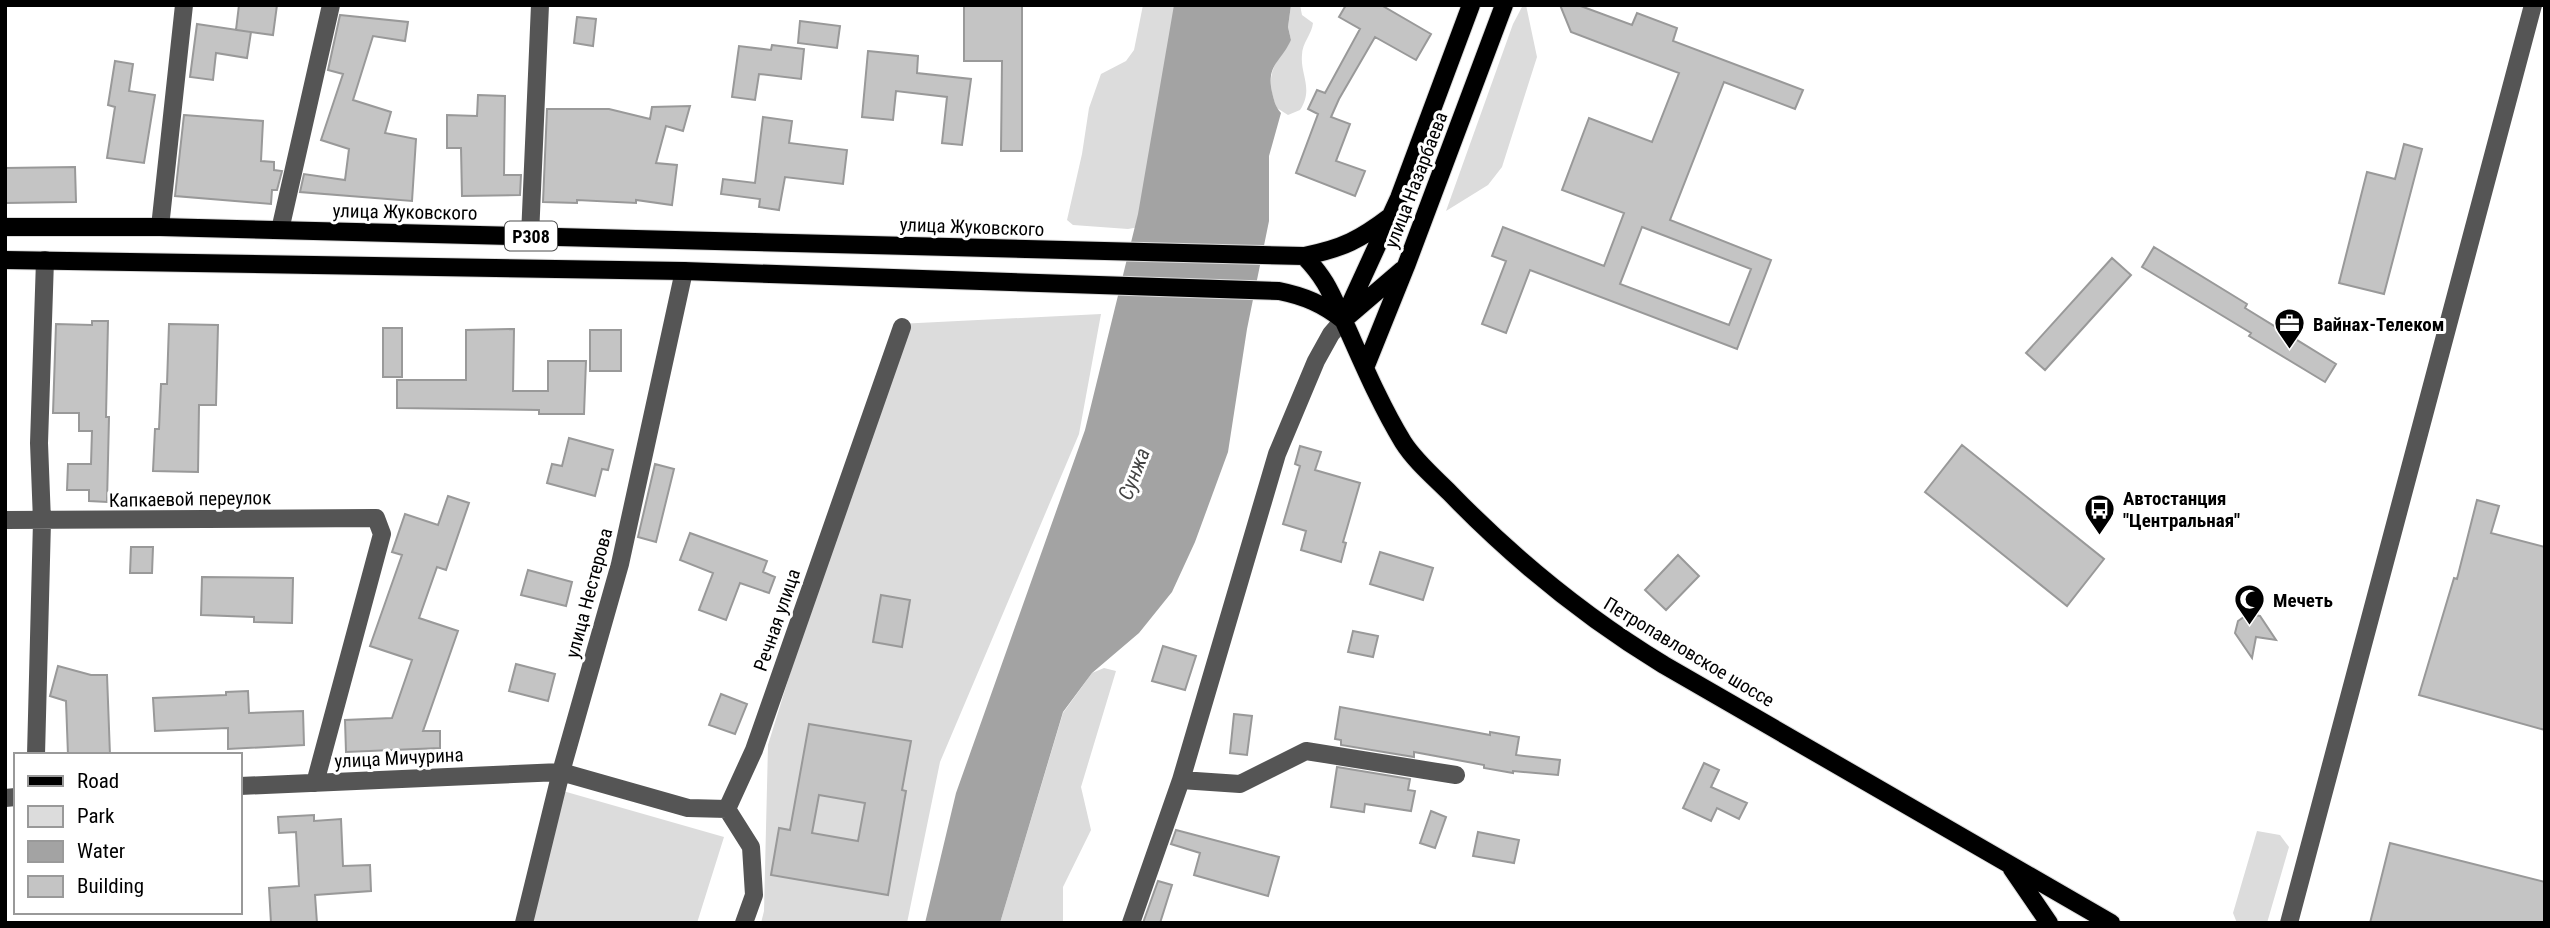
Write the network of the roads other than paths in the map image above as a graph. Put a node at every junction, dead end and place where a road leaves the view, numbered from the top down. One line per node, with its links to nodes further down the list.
1 (184, 5): 9 (street)
2 (331, 5): 10 (street)
3 (540, 5): 11 (street)
4 (1471, 5): 7 (main road, улица Назарбаева)
5 (1504, 5): 15 (main road, улица Назарбаева)
6 (2533, 5): 35 (street)
7 (1391, 216): 12 (main road, улица Жуковского); 17 (main road, улица Назарбаева)
8 (5, 227): 9 (main road, улица Жуковского / P308)
9 (160, 227): 10 (main road, улица Жуковского / P308)
10 (280, 230): 11 (main road, улица Жуковского / P308)
11 (530, 236): 12 (main road, улица Жуковского / P308)
12 (1304, 256): 17 (main road, Петропавловское шоссе)
13 (5, 260): 14 (main road, P308)
14 (45, 260): 16 (main road, P308); 21 (street)
15 (1406, 266): 17 (main road); 19 (main road, улица Назарбаева)
16 (684, 271): 17 (main road, P308); 23 (street, улица Нестерова)
17 (1343, 320): 19 (main road, Петропавловское шоссе); 25 (street)
18 (902, 327): 28 (street, Речная улица)
19 (1365, 368): 29 (main road, Петропавловское шоссе)
20 (5, 520): 21 (street, Капкаевой переулок)
21 (42, 521): 22 (street); 26 (street, Капкаевой переулок)
22 (36, 753)
23 (561, 772): 26 (street, улица Мичурина); 28 (street, улица Мичурина); 30 (street, улица Нестерова)
24 (1456, 775): 25 (street)
25 (1181, 780): 32 (street)
26 (315, 783): 27 (street, улица Мичурина)
27 (242, 786)
28 (727, 809): 31 (street)
29 (2008, 864): 33 (main road, Петропавловское шоссе); 34 (main road)
30 (524, 923)
31 (744, 923)
32 (1131, 923)
33 (2049, 923)
34 (2111, 923)
35 (2290, 923)

